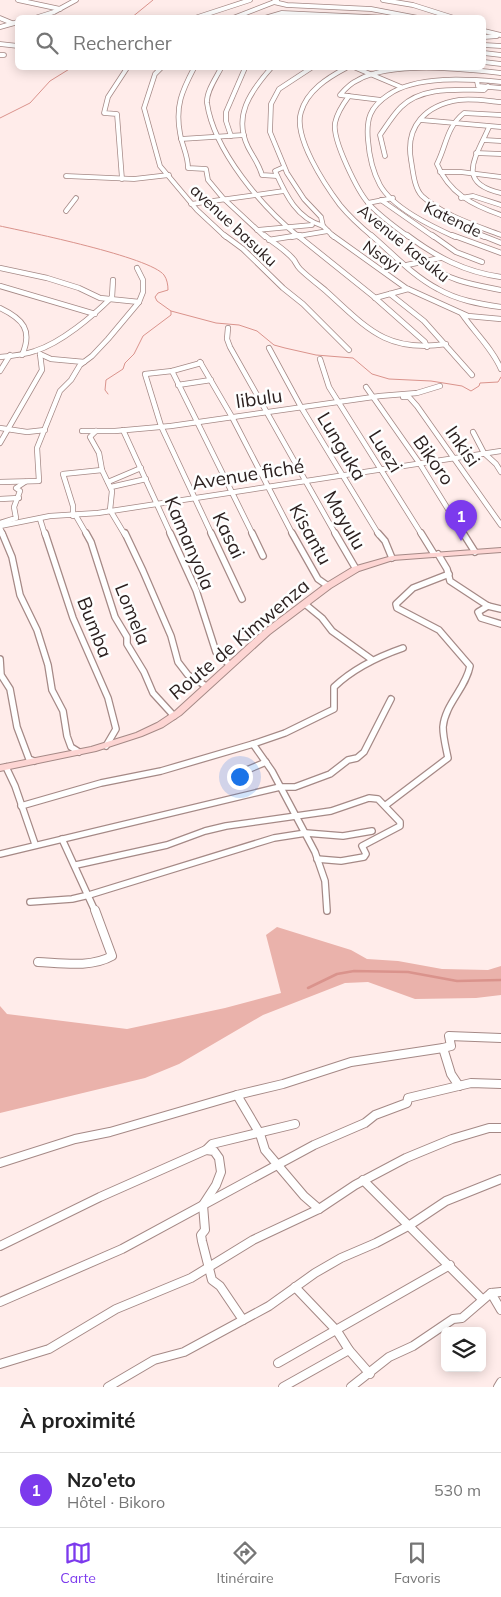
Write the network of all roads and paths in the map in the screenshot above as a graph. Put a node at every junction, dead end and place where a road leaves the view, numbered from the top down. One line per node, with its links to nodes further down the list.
1 (18, 0): 6 (street)
2 (76, 0): 8 (street)
3 (250, 0): 10 (street)
4 (279, 0): 7 (street)
5 (383, 0): 15 (street)
6 (28, 1): 8 (street)
7 (274, 2): 11 (street); 14 (street)
8 (60, 9): 9 (street)
9 (43, 15)
10 (204, 15)
11 (241, 15)
12 (272, 15): 13 (street)
13 (307, 15)
14 (402, 15)
15 (445, 15)
16 (0, 18): 17 (street)
17 (15, 22): 18 (street)
18 (0, 27)
19 (486, 34): 20 (street)
20 (500, 36)
21 (0, 44): 23 (street)
22 (486, 45): 24 (street)
23 (15, 46)
24 (501, 46)
25 (486, 53): 26 (street)
26 (501, 54)
27 (486, 62): 28 (street)
28 (501, 64)
29 (126, 70): 71 (street)
30 (159, 70): 67 (street, avenue basuku)
31 (193, 70): 58 (street)
32 (220, 70): 57 (street)
33 (245, 70): 56 (street)
34 (269, 70): 55 (street)
35 (308, 70): 64 (street, Nsayi)
36 (341, 70): 99 (street, Avenue kasuku)
37 (361, 70): 41 (street)
38 (397, 70): 41 (street)
39 (472, 70): 40 (street)
40 (501, 73)
41 (372, 75): 44 (street); 47 (street)
42 (477, 81): 43 (street, Katende); 44 (street, Katende); 45 (street)
43 (501, 82)
44 (401, 87): 48 (street, Katende)
45 (486, 88): 46 (street); 63 (street)
46 (501, 88)
47 (349, 96): 48 (street); 80 (street)
48 (381, 100): 76 (street, Katende)
49 (501, 102): 51 (street)
50 (501, 115): 52 (street)
51 (421, 120): 52 (street); 91 (street)
52 (452, 123): 53 (street); 65 (street)
53 (489, 127): 54 (street); 59 (street)
54 (501, 127)
55 (244, 135): 56 (street); 69 (street)
56 (231, 136): 57 (street)
57 (218, 137): 58 (street); 74 (street)
58 (181, 139): 78 (street)
59 (484, 140): 60 (street); 61 (street)
60 (501, 141)
61 (476, 153): 62 (street); 66 (street)
62 (501, 154)
63 (385, 156)
64 (284, 166): 69 (street); 86 (street, Nsayi)
65 (440, 172): 66 (street); 77 (street)
66 (473, 173): 70 (street); 73 (street)
67 (169, 175): 71 (street); 81 (street, avenue basuku)
68 (66, 176): 71 (street)
69 (277, 176): 72 (street)
70 (501, 177)
71 (122, 179)
72 (284, 191): 74 (street); 85 (street)
73 (501, 193)
74 (256, 195): 78 (street); 87 (street)
75 (76, 198): 83 (street)
76 (393, 198): 79 (street); 95 (street, Katende)
77 (462, 198): 82 (street); 84 (street)
78 (225, 199): 81 (street); 88 (street)
79 (381, 200): 80 (street); 98 (street)
80 (368, 202): 96 (street)
81 (191, 204): 120 (street, avenue basuku)
82 (501, 205)
83 (66, 211)
84 (501, 215)
85 (314, 225): 86 (street); 87 (street)
86 (323, 226): 89 (street, Nsayi)
87 (288, 228): 88 (street); 92 (street)
88 (257, 230): 93 (street)
89 (328, 231): 92 (street); 105 (street, Nsayi)
90 (472, 232): 94 (street)
91 (501, 235)
92 (298, 236): 93 (street); 108 (street)
93 (269, 240): 118 (street)
94 (501, 243)
95 (501, 253)
96 (440, 258): 97 (street); 102 (street)
97 (427, 262): 99 (street); 106 (street)
98 (482, 262)
99 (407, 265): 112 (street, Avenue kasuku)
100 (0, 268): 109 (street)
101 (137, 268): 110 (street)
102 (501, 277)
103 (113, 280): 109 (street)
104 (0, 286): 114 (street)
105 (408, 289): 107 (street); 113 (street, Nsayi)
106 (501, 290)
107 (390, 294): 108 (street); 117 (street)
108 (375, 298): 118 (street)
109 (109, 300): 110 (street); 114 (street)
110 (139, 302): 127 (street)
111 (0, 308): 122 (street)
112 (501, 308)
113 (461, 312): 115 (street, Nsayi); 128 (street)
114 (95, 314): 121 (street)
115 (501, 319)
116 (228, 328): 140 (street, Mayulu)
117 (446, 344): 118 (street); 131 (street)
118 (427, 347)
119 (269, 348): 139 (street, Lunguka)
120 (349, 350)
121 (34, 351): 122 (street); 123 (street)
122 (22, 354): 124 (street)
123 (40, 354): 127 (street); 145 (street)
124 (10, 355): 125 (street); 129 (street)
125 (0, 357)
126 (320, 359): 138 (street, Luezi)
127 (84, 362): 146 (street)
128 (500, 369)
129 (0, 371)
130 (172, 371): 132 (street, Kisantu); 133 (street); 143 (street, Kasai)
131 (472, 375)
132 (211, 380): 133 (street); 141 (street, Kisantu)
133 (178, 385): 142 (street)
134 (440, 386): 136 (street, libulu)
135 (366, 387): 137 (street, Bikoro)
136 (393, 396): 137 (street, libulu); 154 (street, Inkisi)
137 (374, 397): 138 (street, libulu); 155 (street, Bikoro)
138 (338, 402): 139 (street, libulu); 157 (street, Luezi)
139 (301, 407): 140 (street, libulu); 160 (street, Lunguka)
140 (268, 411): 141 (street, libulu); 162 (street, Mayulu)
141 (232, 417): 142 (street, libulu); 166 (street, Kisantu)
142 (198, 421): 143 (street, libulu); 167 (street)
143 (161, 426): 147 (street, libulu); 169 (street, Kasai)
144 (0, 428): 145 (street)
145 (10, 428): 146 (street); 151 (street)
146 (45, 430): 163 (street)
147 (123, 430): 149 (street, libulu); 156 (street, Kamanyola)
148 (82, 431): 149 (street, libulu)
149 (96, 431): 158 (street)
150 (473, 432): 153 (street)
151 (0, 443)
152 (501, 451): 153 (street, Avenue fiché)
153 (484, 454): 154 (street, Avenue fiché); 159 (street)
154 (456, 459): 155 (street, Avenue fiché); 175 (street, Inkisi)
155 (420, 464): 157 (street, Avenue fiché); 178 (street, Bikoro)
156 (141, 468): 161 (street, Kamanyola); 165 (street)
157 (379, 469): 160 (street, Avenue fiché); 179 (street, Luezi)
158 (102, 470): 165 (street); 173 (street, Lomela)
159 (501, 472)
160 (342, 475): 162 (street, Avenue fiché); 181 (street, Lunguka)
161 (146, 479): 165 (street); 171 (street, Kamanyola)
162 (304, 480): 166 (street, Avenue fiché); 182 (street, Mayulu)
163 (25, 481): 164 (street); 168 (street)
164 (0, 482)
165 (109, 485): 172 (street)
166 (267, 486): 167 (street, Avenue fiché); 184 (street, Kisantu)
167 (230, 492): 169 (street, Avenue fiché); 180 (street)
168 (19, 498): 170 (street); 176 (street)
169 (195, 498): 171 (street, Avenue fiché); 185 (street, Kasai)
170 (0, 500)
171 (158, 504): 172 (street, Avenue fiché); 193 (street, Kamanyola)
172 (110, 510): 173 (street, Avenue fiché); 194 (street)
173 (74, 516): 174 (street, Avenue fiché); 198 (street, Lomela)
174 (40, 519): 176 (street, Avenue fiché); 200 (street, Bumba)
175 (501, 525)
176 (0, 526): 201 (street)
177 (501, 550): 178 (street, Route de Kimwenza)
178 (475, 552): 179 (street, Route de Kimwenza)
179 (436, 554): 181 (street, Route de Kimwenza); 183 (street, Luezi)
180 (263, 556)
181 (392, 558): 182 (street, Route de Kimwenza)
182 (356, 569): 184 (street, Route de Kimwenza)
183 (449, 574): 187 (street, Luezi); 207 (street)
184 (328, 586): 186 (street, Route de Kimwenza)
185 (242, 599)
186 (305, 604): 192 (street); 193 (street, Route de Kimwenza)
187 (488, 606): 188 (street); 189 (street)
188 (501, 609)
189 (501, 624)
190 (403, 648): 192 (street)
191 (0, 659): 196 (street)
192 (372, 659): 199 (street)
193 (230, 665): 194 (street, Route de Kimwenza)
194 (206, 686): 198 (street, Route de Kimwenza)
195 (0, 687): 196 (street)
196 (10, 689): 202 (street)
197 (391, 699): 206 (street)
198 (174, 716): 200 (street, Route de Kimwenza)
199 (253, 744): 203 (street); 208 (street)
200 (106, 746): 201 (street, Route de Kimwenza)
201 (79, 752): 202 (street, Route de Kimwenza)
202 (34, 761): 204 (street, Route de Kimwenza)
203 (266, 762): 205 (street); 206 (street)
204 (3, 768): 208 (street)
205 (235, 775)
206 (280, 787): 209 (street); 212 (street)
207 (386, 805): 209 (street); 215 (street)
208 (21, 806): 213 (street)
209 (296, 815): 211 (street); 216 (street)
210 (372, 831): 211 (street)
211 (306, 834): 215 (street); 217 (street)
212 (62, 839): 213 (street); 216 (street)
213 (35, 844): 214 (street)
214 (0, 854)
215 (317, 859): 219 (street)
216 (76, 865): 217 (street)
217 (89, 895): 218 (street); 220 (street)
218 (30, 902)
219 (327, 912)
220 (38, 962)
221 (501, 1038): 222 (street)
222 (443, 1048): 224 (street); 225 (street)
223 (501, 1084): 224 (street)
224 (458, 1086): 231 (street)
225 (237, 1095): 228 (street); 230 (street)
226 (295, 1124): 228 (street)
227 (501, 1128): 233 (street)
228 (260, 1134): 229 (street); 231 (street)
229 (206, 1150): 234 (street); 237 (street)
230 (0, 1163)
231 (278, 1166): 234 (street); 235 (street)
232 (501, 1179): 236 (street)
233 (363, 1180): 235 (street); 236 (street)
234 (203, 1205): 239 (street); 244 (street)
235 (319, 1209): 239 (street)
236 (410, 1225): 238 (street); 240 (street)
237 (0, 1246)
238 (450, 1265): 243 (street); 247 (street)
239 (211, 1267): 246 (street); 250 (street)
240 (295, 1287): 246 (street); 247 (street)
241 (501, 1292): 242 (street)
242 (491, 1293): 243 (street); 245 (street)
243 (482, 1299): 251 (street)
244 (0, 1302)
245 (501, 1310)
246 (243, 1320): 253 (street)
247 (337, 1331): 248 (street); 249 (street)
248 (349, 1350): 251 (street); 254 (street)
249 (278, 1363)
250 (0, 1364)
251 (370, 1374): 255 (street)
252 (501, 1382): 256 (street)
253 (108, 1387)
254 (283, 1387)
255 (351, 1387)
256 (498, 1387)

